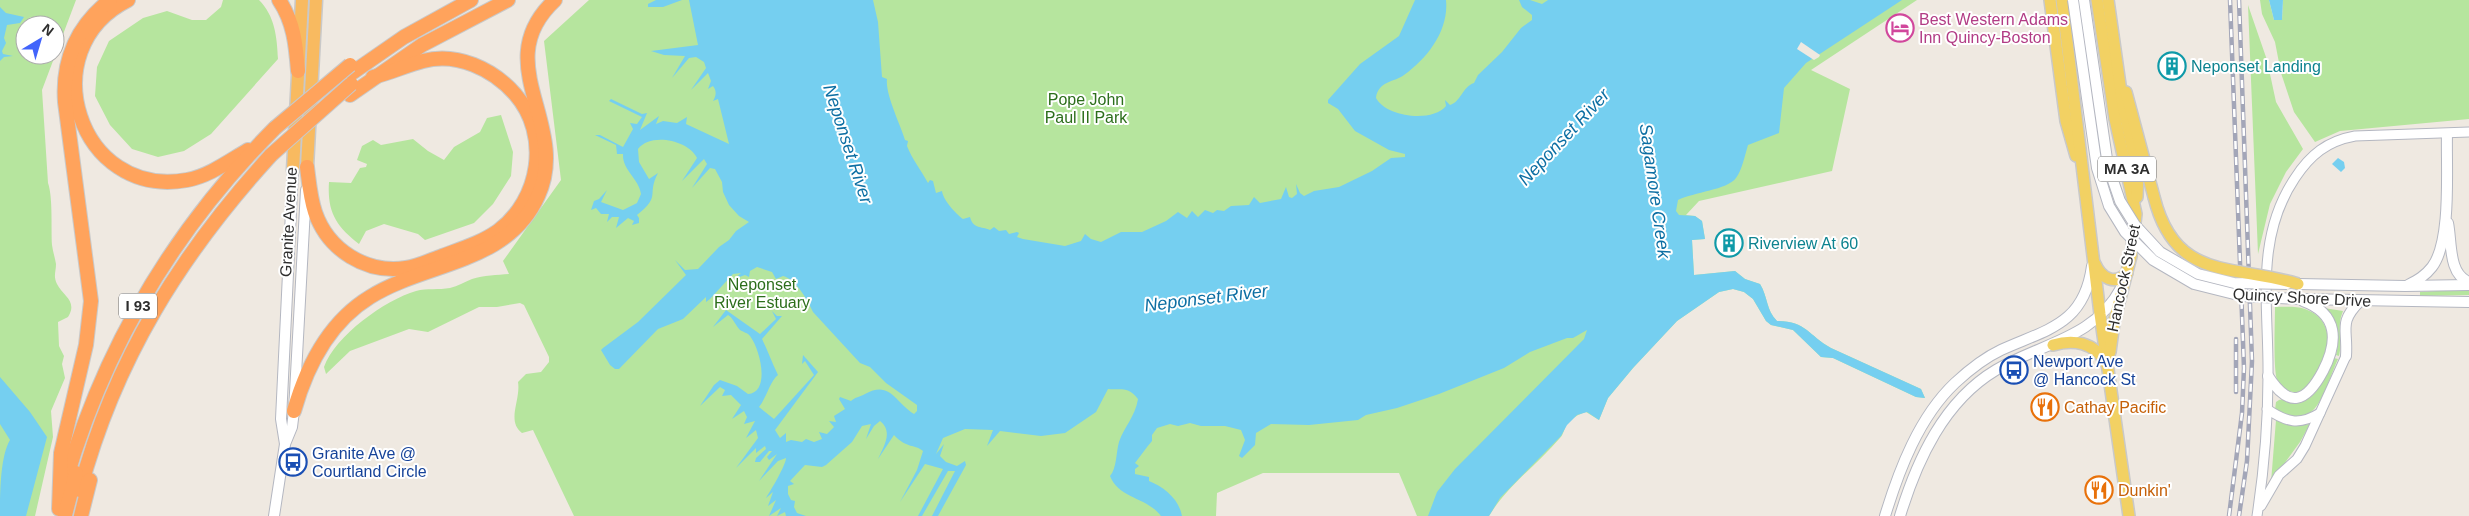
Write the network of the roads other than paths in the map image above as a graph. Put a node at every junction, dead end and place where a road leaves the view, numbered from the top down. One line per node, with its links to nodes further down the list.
1 (110, 0): 48 (highway)
2 (128, 0): 24 (highway)
3 (279, 0): 18 (highway)
4 (302, 0): 18 (highway, Granite Avenue)
5 (316, 0): 26 (highway, Granite Avenue)
6 (454, 0): 20 (highway, I 93)
7 (471, 0): 20 (highway, I 93)
8 (490, 0): 20 (highway, I 93)
9 (508, 0): 19 (highway, I 93)
10 (555, 0): 45 (highway)
11 (2050, 0): 28 (main road)
12 (2062, 0): 28 (main road, Hancock Street / MA 3A)
13 (2073, 0): 35 (main road, Quincy Shore Drive, bridge)
14 (2084, 0): 33 (main road, Quincy Shore Drive, bridge)
15 (2097, 0): 17 (main road, Hancock Street / MA 3A)
16 (2108, 0): 17 (main road)
17 (2110, 55): 31 (main road, Hancock Street / MA 3A); 33 (main road, bridge)
18 (298, 71): 27 (highway, Granite Avenue)
19 (373, 77): 20 (highway, I 93); 26 (highway)
20 (351, 79): 21 (highway, I 93, bridge); 25 (highway, I 93)
21 (276, 132): 24 (highway, I 93); 48 (highway, I 93)
22 (2469, 132): 23 (street)
23 (2447, 134): 29 (main road); 42 (street)
24 (262, 142): 48 (highway, I 93)
25 (272, 160): 50 (highway, I 93); 51 (highway, I 93)
26 (307, 167): 45 (main road, Granite Avenue)
27 (293, 170): 47 (main road, Granite Avenue)
28 (2083, 174): 30 (main road, Hancock Street / MA 3A)
29 (2446, 207): 32 (main road); 34 (main road)
30 (2093, 260): 31 (main road); 38 (main road, Hancock Street / MA 3A); 53 (main road)
31 (2126, 276): 38 (main road); 43 (main road, Hancock Street / MA 3A)
32 (2469, 283): 34 (main road, Quincy Shore Drive)
33 (2298, 284): 34 (main road, Quincy Shore Drive)
34 (2405, 286)
35 (2299, 299): 36 (main road, Quincy Shore Drive); 42 (main road)
36 (2360, 301): 37 (main road, Quincy Shore Drive); 40 (main road)
37 (2469, 302)
38 (2100, 314): 39 (main road); 41 (main road, Hancock Street / MA 3A)
39 (2053, 345): 41 (main road); 54 (main road)
40 (2346, 356): 46 (street)
41 (2107, 364): 43 (main road, Hancock Street / MA 3A)
42 (2268, 376): 44 (street)
43 (2109, 381): 55 (main road, Hancock Street / MA 3A)
44 (2267, 409): 46 (street); 49 (street)
45 (294, 411): 47 (main road, Granite Avenue)
46 (2320, 413): 49 (street)
47 (285, 444): 52 (main road, Granite Avenue)
48 (60, 514)
49 (2257, 514)
50 (74, 516)
51 (81, 516)
52 (274, 516)
53 (1885, 516)
54 (1900, 516)
55 (2129, 516)

